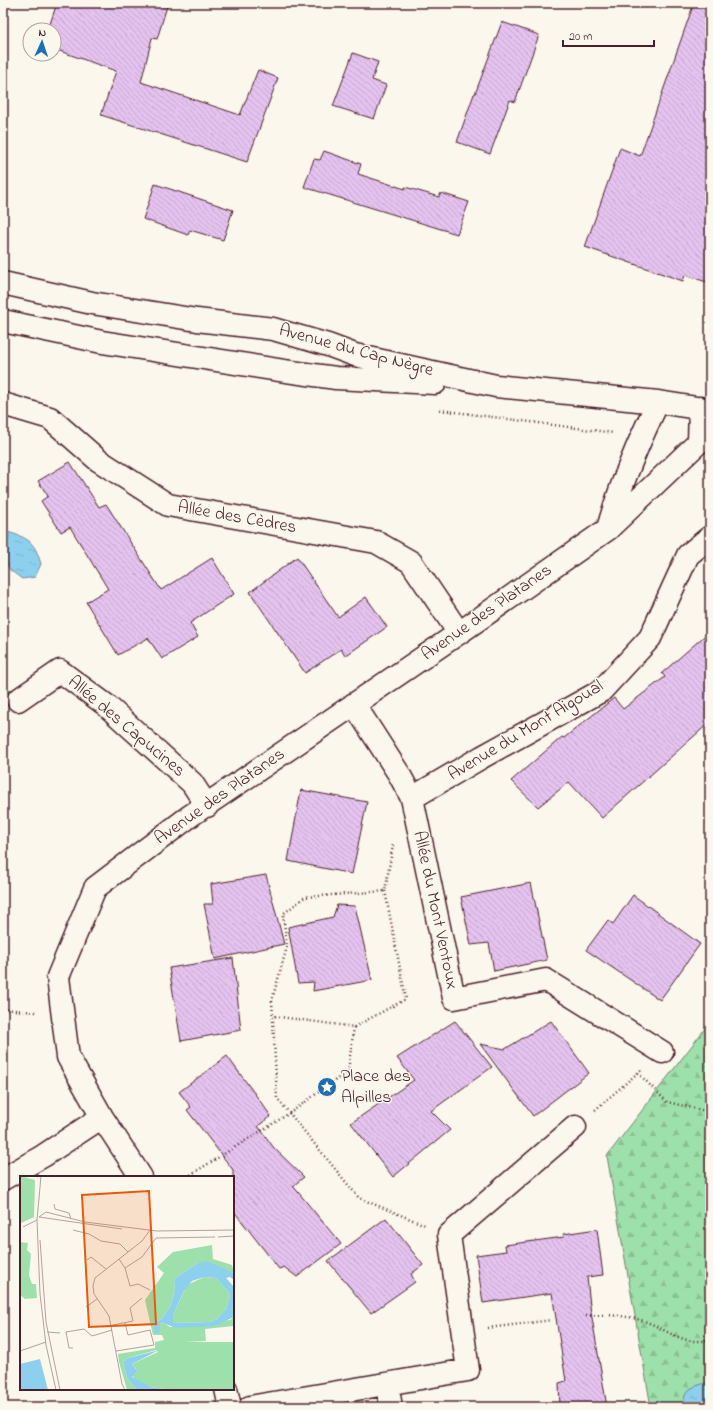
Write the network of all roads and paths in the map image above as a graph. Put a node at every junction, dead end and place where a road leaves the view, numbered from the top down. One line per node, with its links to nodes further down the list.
1 (3, 283): 3 (street, Avenue du Cap Nègre)
2 (3, 321): 3 (street)
3 (496, 386): 4 (street, Avenue du Cap Nègre)
4 (658, 402): 6 (street, Avenue du Cap Nègre); 9 (street)
5 (3, 404): 11 (street, Allée des Cèdres)
6 (705, 409): 9 (street, Avenue des Platanes)
7 (436, 410): 8 (path)
8 (604, 432)
9 (608, 528): 11 (street, Avenue des Platanes)
10 (710, 537): 14 (street, Avenue du Mont Aigoual)
11 (459, 633): 13 (street, Avenue des Platanes)
12 (18, 700): 15 (street, Allée des Capucines)
13 (354, 704): 14 (street, Allée du Mont Ventoux); 15 (street, Avenue des Platanes)
14 (412, 798): 16 (street, Allée du Mont Ventoux)
15 (207, 806): 24 (street, Avenue des Platanes)
16 (419, 832): 17 (path); 20 (street, Allée du Mont Ventoux)
17 (385, 891): 18 (path); 19 (path)
18 (273, 1016): 19 (path); 23 (path)
19 (354, 1027): 23 (path)
20 (662, 1052): 21 (path)
21 (638, 1073): 22 (path); 25 (path)
22 (710, 1112)
23 (290, 1113): 27 (path); 29 (path)
24 (102, 1117): 26 (street, Avenue des Platanes); 28 (street)
25 (575, 1127): 29 (street)
26 (140, 1176)
27 (189, 1176)
28 (3, 1179)
29 (449, 1235): 32 (street)
30 (586, 1316): 33 (path)
31 (552, 1320): 32 (path)
32 (462, 1331): 34 (street)
33 (710, 1339)
34 (387, 1384): 37 (street); 38 (street)
35 (226, 1390): 36 (street)
36 (230, 1407)
37 (250, 1407)
38 (391, 1407)

